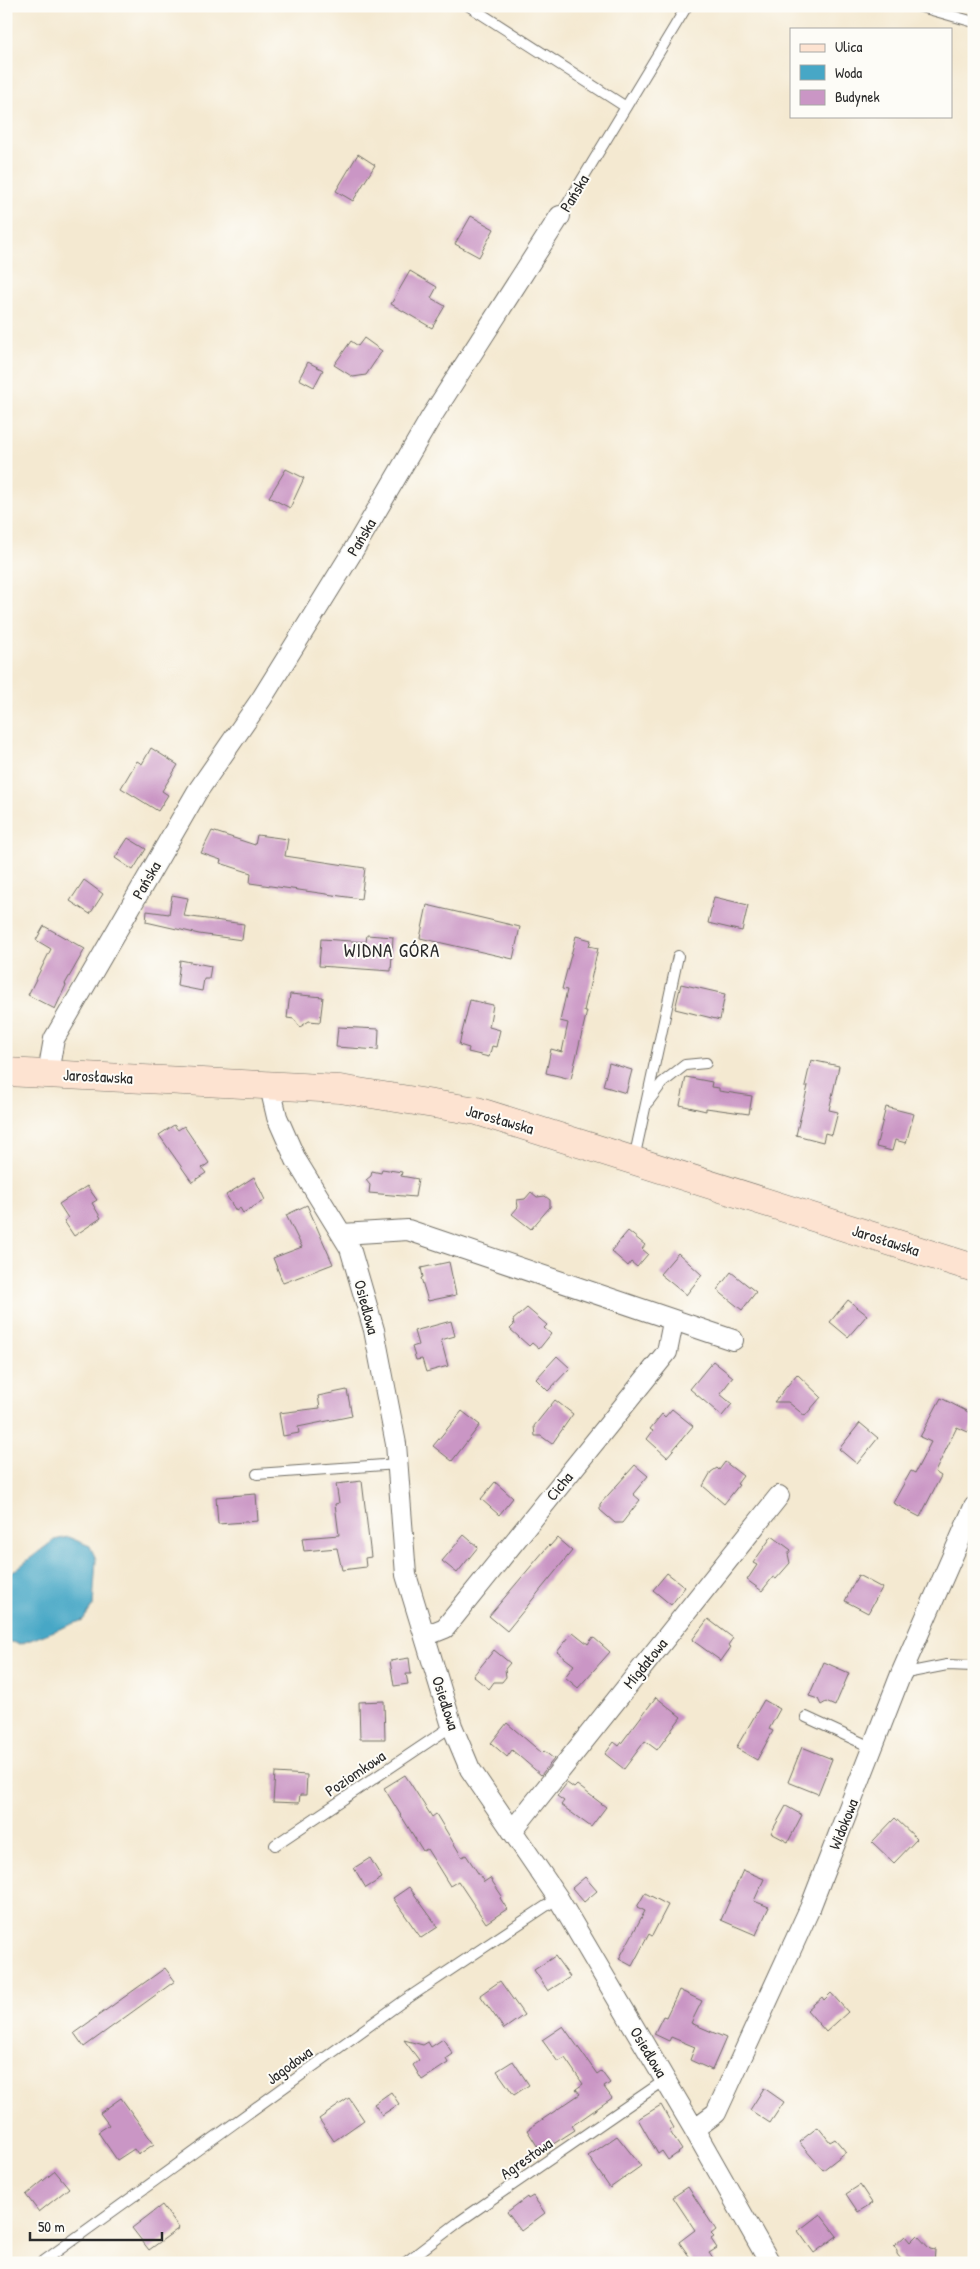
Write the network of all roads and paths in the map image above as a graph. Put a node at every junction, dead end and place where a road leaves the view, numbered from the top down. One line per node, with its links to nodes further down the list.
1 (469, 6): 5 (lane)
2 (687, 6): 5 (lane, Pańska)
3 (918, 6): 4 (lane)
4 (974, 22)
5 (626, 107): 6 (lane, Pańska)
6 (560, 216): 10 (street, Pańska)
7 (678, 956): 12 (lane)
8 (706, 1063): 12 (lane)
9 (6, 1072): 10 (main road, Jarosławska)
10 (48, 1073): 11 (main road, Jarosławska)
11 (270, 1086): 13 (main road, Jarosławska); 14 (street, Osiedlowa)
12 (646, 1105): 13 (lane)
13 (634, 1160): 15 (main road, Jarosławska)
14 (342, 1234): 16 (street); 18 (street, Osiedlowa)
15 (974, 1268)
16 (673, 1322): 17 (street); 22 (street, Cicha)
17 (732, 1340)
18 (398, 1464): 19 (lane); 22 (street, Osiedlowa)
19 (257, 1474)
20 (779, 1496): 28 (street, Migdałowa)
21 (974, 1507): 24 (street, Widokowa)
22 (425, 1636): 26 (street, Osiedlowa)
23 (974, 1666): 24 (lane)
24 (901, 1674): 27 (street, Widokowa)
25 (806, 1717): 27 (lane)
26 (452, 1726): 28 (street, Osiedlowa); 29 (lane, Poziomkowa)
27 (874, 1748): 32 (street, Widokowa)
28 (512, 1831): 30 (street, Osiedlowa)
29 (275, 1845)
30 (558, 1898): 31 (street, Osiedlowa); 33 (lane, Jagodowa)
31 (666, 2080): 32 (street, Osiedlowa); 34 (lane, Agrestowa)
32 (694, 2129): 35 (street, Osiedlowa)
33 (41, 2263)
34 (405, 2263)
35 (770, 2263)

